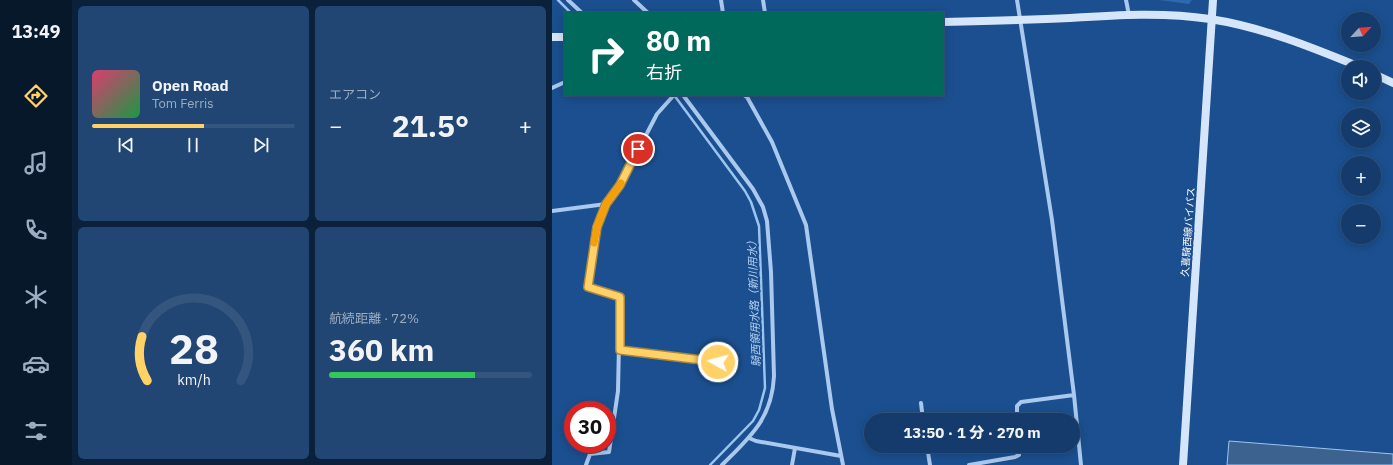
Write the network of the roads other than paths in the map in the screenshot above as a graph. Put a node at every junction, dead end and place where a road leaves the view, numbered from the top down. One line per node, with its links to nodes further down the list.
1 (568, 0): 8 (street)
2 (634, 0): 9 (street)
3 (721, 0): 10 (street)
4 (763, 0): 11 (street)
5 (1018, 0): 14 (street)
6 (1126, 0): 12 (street)
7 (1213, 0): 13 (main road, 久喜騎西線バイパス)
8 (581, 12)
9 (647, 12)
10 (723, 12)
11 (765, 12)
12 (1129, 15): 13 (main road); 14 (main road)
13 (1212, 19): 18 (main road); 46 (main road, 久喜騎西線バイパス)
14 (1021, 20): 15 (main road); 30 (street)
15 (944, 22)
16 (564, 36): 17 (main road)
17 (552, 37)
18 (1342, 60)
19 (1381, 77): 21 (main road)
20 (564, 82): 22 (street)
21 (1393, 83)
22 (552, 88)
23 (672, 96): 26 (street)
24 (684, 96): 34 (street)
25 (746, 96): 38 (street)
26 (606, 204): 27 (street); 28 (street)
27 (552, 211)
28 (620, 350): 29 (street); 39 (street)
29 (718, 362)
30 (1074, 395): 33 (street); 45 (street)
31 (921, 403): 32 (street)
32 (922, 413)
33 (1017, 413)
34 (749, 438): 35 (street); 40 (street)
35 (795, 448): 38 (street); 41 (street)
36 (928, 453): 43 (street)
37 (1018, 453): 44 (street)
38 (841, 456): 42 (street)
39 (586, 465)
40 (722, 465)
41 (792, 465)
42 (843, 465)
43 (930, 465)
44 (969, 465)
45 (1081, 465)
46 (1183, 465)

